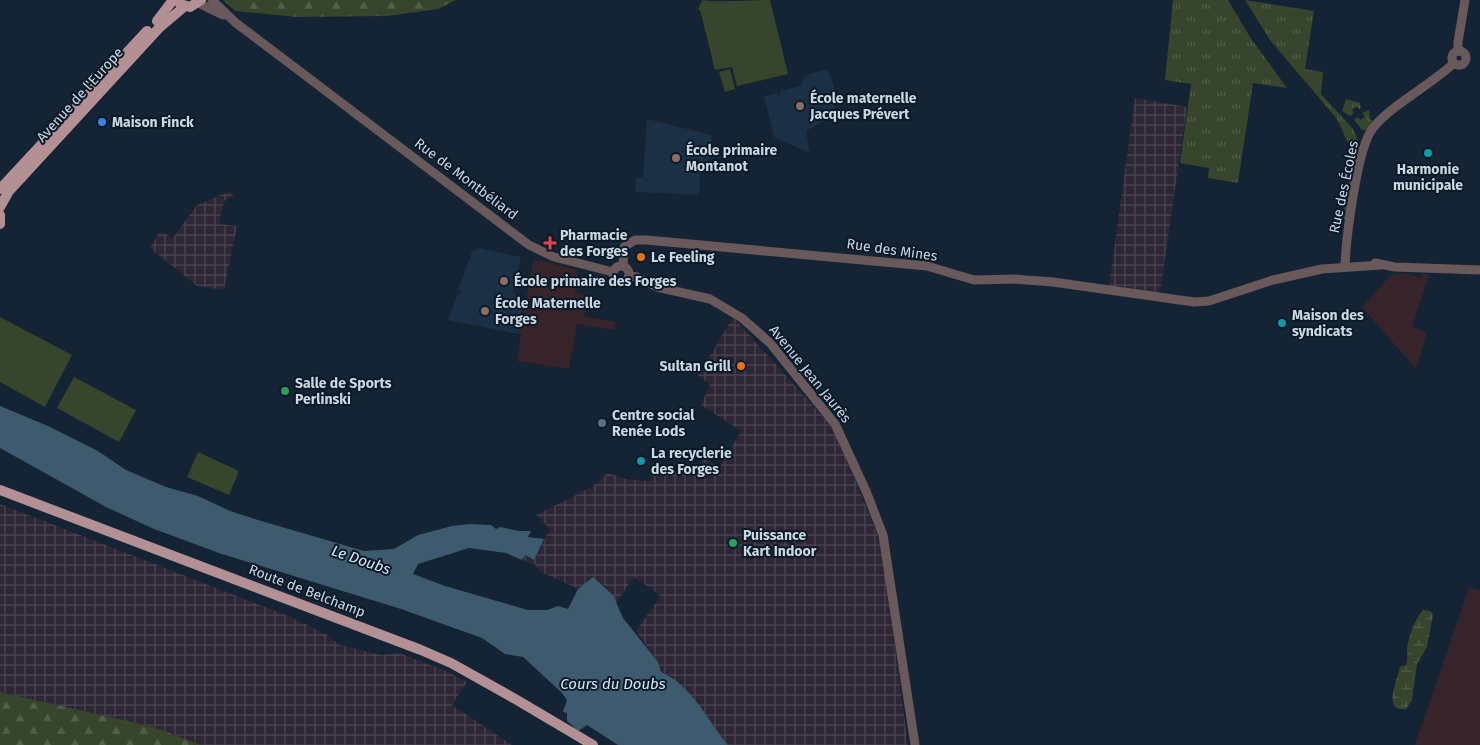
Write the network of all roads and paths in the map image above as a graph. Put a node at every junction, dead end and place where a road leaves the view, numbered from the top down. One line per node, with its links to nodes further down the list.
1 (212, 0): 5 (street)
2 (1466, 0): 10 (street, Rue des Écoles)
3 (178, 2): 4 (main road); 6 (main road, Avenue de l'Europe); 7 (main road, Avenue de l'Europe)
4 (200, 2): 5 (street)
5 (236, 23): 13 (street, Rue de Montbéliard)
6 (0, 189)
7 (0, 207)
8 (0, 215): 9 (main road)
9 (0, 224)
10 (1345, 264): 11 (street, Rue des Mines); 12 (street, Rue des Mines)
11 (623, 266): 13 (street); 14 (street)
12 (1480, 270)
13 (613, 272): 14 (street)
14 (629, 276): 19 (street, Avenue Jean Jaurès)
15 (0, 490): 18 (main road, Route de Belchamp)
16 (0, 496): 17 (main road, Route de Belchamp)
17 (587, 745)
18 (592, 745)
19 (916, 745)

